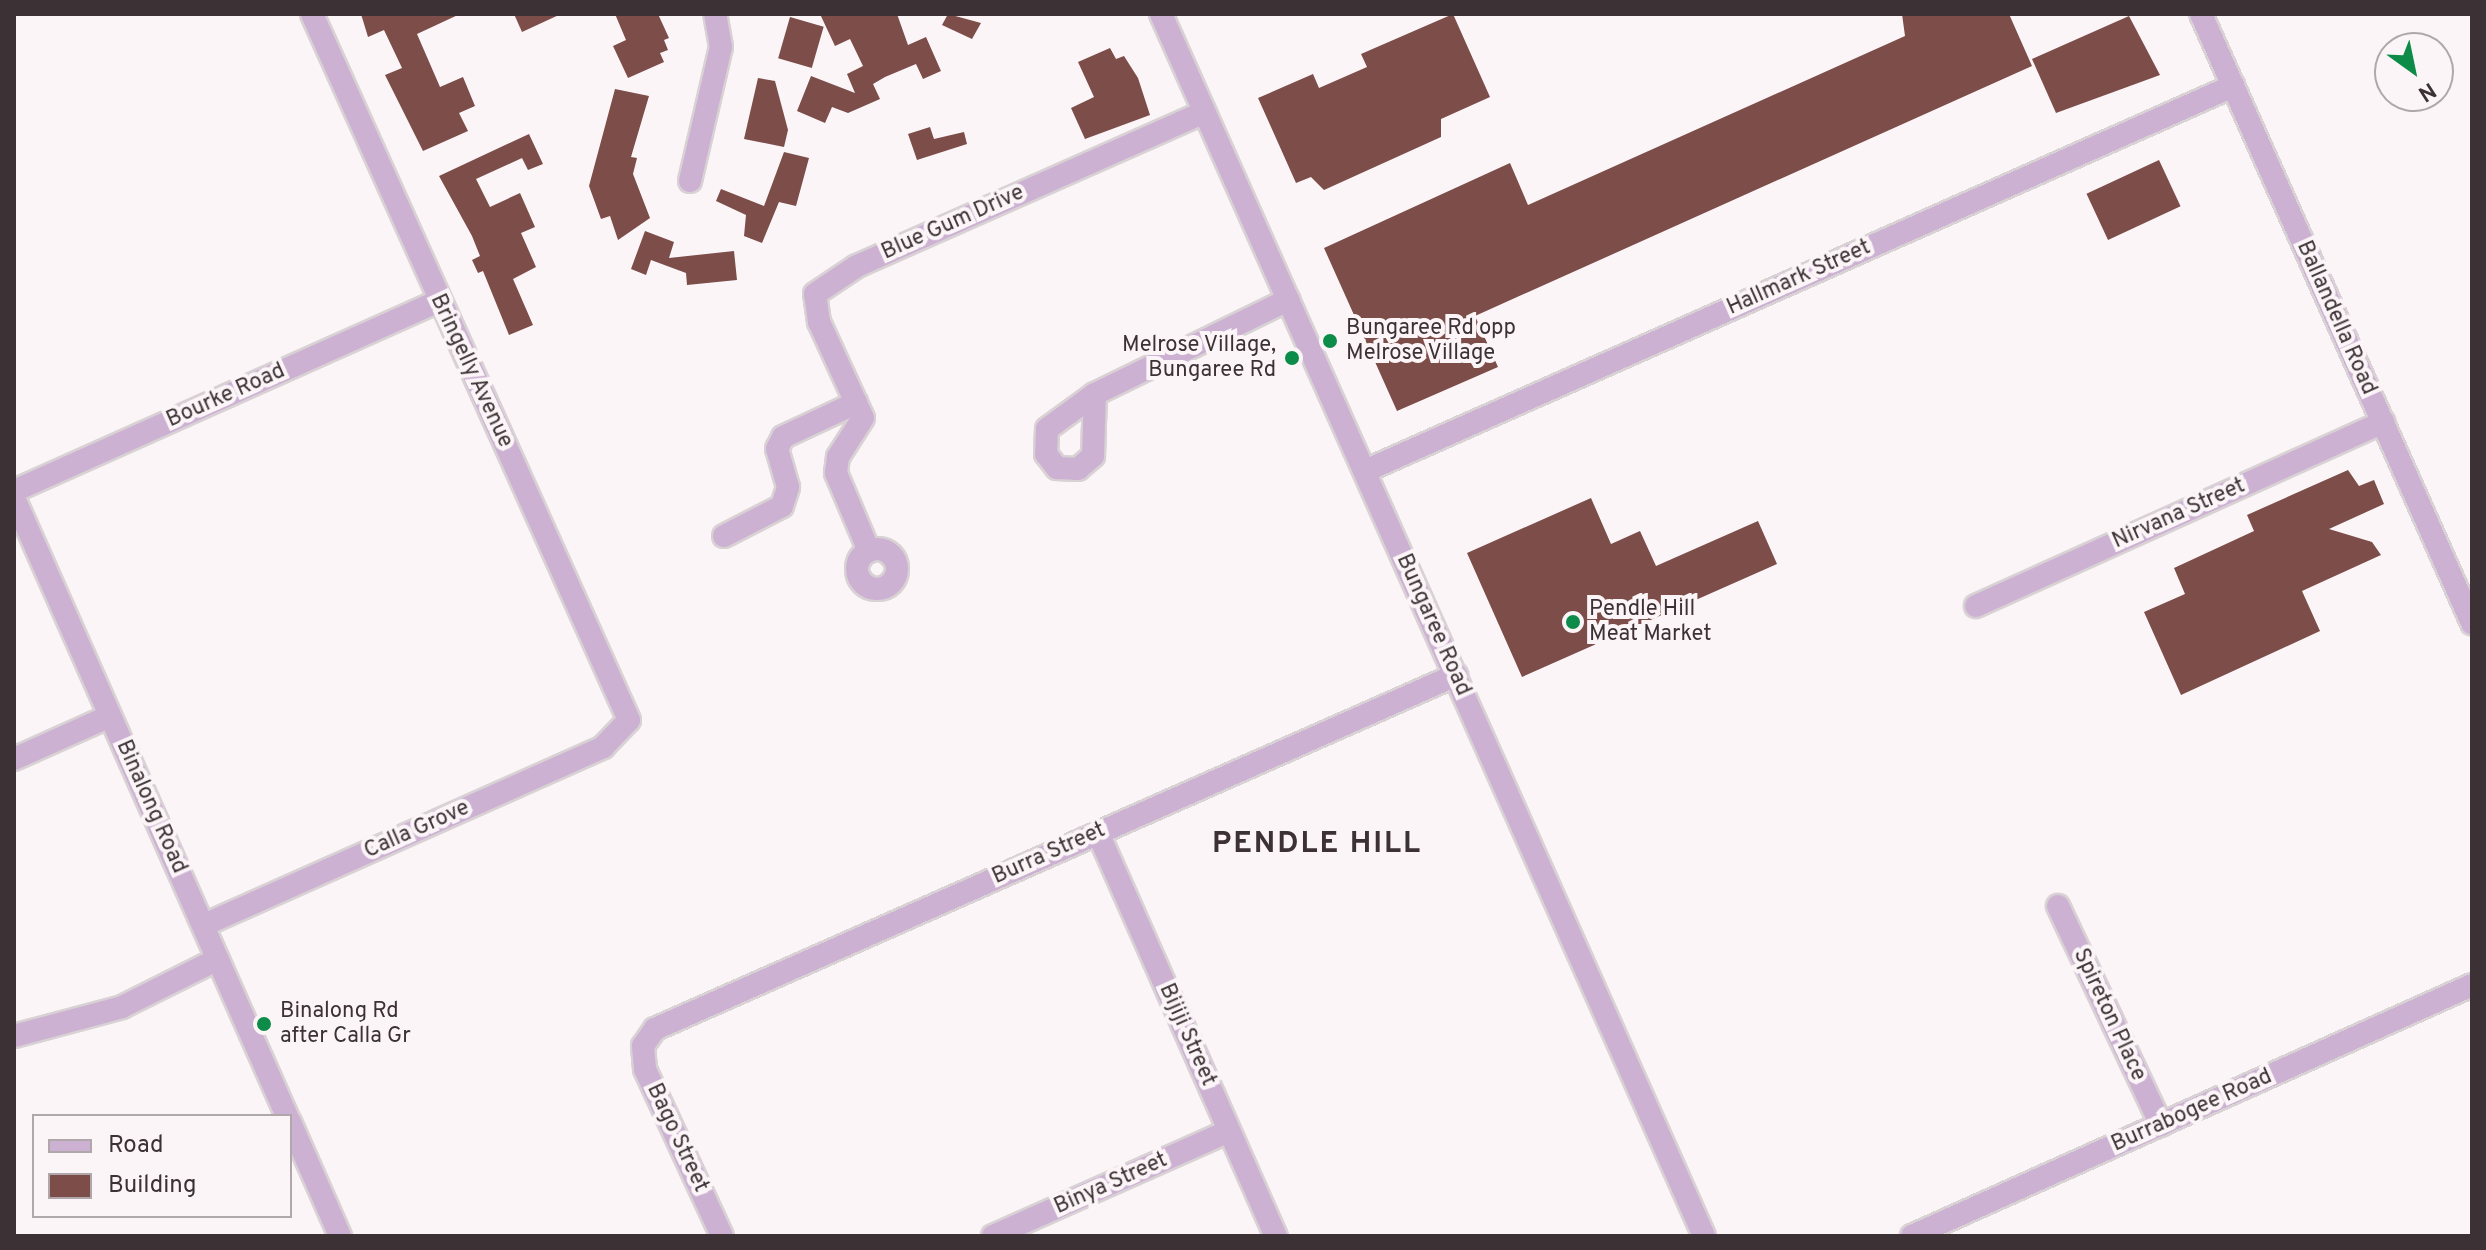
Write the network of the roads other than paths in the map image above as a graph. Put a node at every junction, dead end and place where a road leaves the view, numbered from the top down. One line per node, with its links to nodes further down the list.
1 (312, 14): 9 (street, Bringelly Avenue)
2 (715, 14): 7 (street)
3 (1161, 14): 6 (street, Bungaree Road)
4 (2201, 14): 5 (street, Ballandella Road)
5 (2233, 86): 12 (street, Ballandella Road); 13 (street, Hallmark Street)
6 (1204, 112): 8 (street, Bungaree Road); 11 (street, Blue Gum Drive)
7 (690, 181)
8 (1288, 300): 10 (street); 13 (street, Bungaree Road)
9 (439, 301): 14 (street, Bourke Road); 22 (street, Bringelly Avenue)
10 (1095, 394)
11 (856, 403): 16 (street); 17 (street, Blue Gum Drive)
12 (2383, 422): 18 (street, Nirvana Street); 19 (street, Ballandella Road)
13 (1365, 471): 20 (street, Bungaree Road)
14 (14, 491)
15 (14, 498): 21 (street, Binalong Road)
16 (724, 536)
17 (869, 551)
18 (1976, 606)
19 (2472, 623)
20 (1456, 675): 24 (street, Burra Street); 39 (street, Bungaree Road)
21 (110, 716): 23 (street); 26 (street, Binalong Road)
22 (627, 727): 26 (street, Calla Grove)
23 (14, 759)
24 (1098, 833): 30 (street, Burra Street); 34 (street, Bijiji Street)
25 (2058, 906): 32 (street, Spireton Place)
26 (204, 925): 27 (street, Binalong Road)
27 (218, 959): 29 (street); 31 (street, Binalong Road)
28 (2472, 985): 32 (street, Burrabogee Road)
29 (14, 1036)
30 (645, 1038): 36 (street, Bago Street)
31 (286, 1114)
32 (2161, 1125): 40 (street, Burrabogee Road)
33 (292, 1127): 35 (street)
34 (1229, 1131): 37 (street, Binya Street); 38 (street, Bijiji Street)
35 (340, 1236)
36 (722, 1236)
37 (993, 1236)
38 (1276, 1236)
39 (1704, 1236)
40 (1912, 1236)

